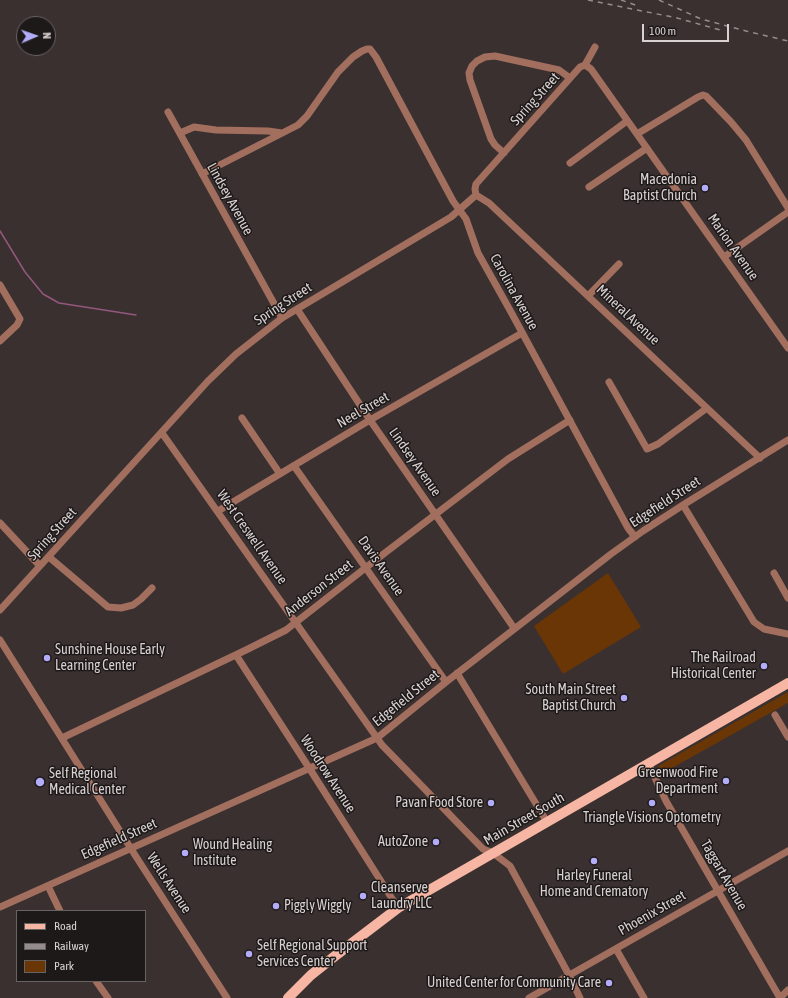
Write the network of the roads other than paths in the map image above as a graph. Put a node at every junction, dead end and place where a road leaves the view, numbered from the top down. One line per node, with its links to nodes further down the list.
1 (594, 47): 2 (street, Spring Street)
2 (585, 65): 3 (street, Spring Street); 5 (street, Marion Avenue)
3 (570, 78): 10 (street, Spring Street); 10 (street)
4 (168, 112): 6 (street, Lindsey Avenue)
5 (627, 120): 8 (street, Marion Avenue); 11 (street)
6 (180, 133): 7 (street); 12 (street, Lindsey Avenue)
7 (282, 133): 12 (street); 16 (street, Carolina Avenue)
8 (637, 134): 9 (street, Marion Avenue); 15 (street)
9 (647, 148): 13 (street); 18 (street, Marion Avenue)
10 (504, 153): 14 (street, Spring Street)
11 (570, 163)
12 (202, 174): 23 (street, Lindsey Avenue)
13 (589, 187)
14 (476, 195): 16 (street, Spring Street); 21 (street, Mineral Avenue)
15 (788, 208)
16 (459, 210): 22 (street, Spring Street); 24 (street, Carolina Avenue)
17 (788, 212): 18 (street)
18 (724, 257): 26 (street, Marion Avenue)
19 (619, 264): 21 (street)
20 (0, 285): 25 (street)
21 (588, 296): 28 (street, Mineral Avenue)
22 (297, 309): 23 (street, Spring Street); 30 (street, Lindsey Avenue)
23 (282, 318): 32 (street, Spring Street)
24 (522, 333): 30 (street, Neel Street); 31 (street, Carolina Avenue)
25 (0, 341)
26 (788, 348)
27 (609, 382): 28 (street)
28 (707, 408): 34 (street, Mineral Avenue)
29 (242, 418): 36 (street)
30 (370, 420): 35 (street, Neel Street); 39 (street, Lindsey Avenue)
31 (570, 420): 39 (street, Anderson Street); 41 (street, Carolina Avenue)
32 (162, 433): 38 (street, West Creswell Avenue); 42 (street, Spring Street)
33 (788, 440): 34 (street, Edgefield Street)
34 (760, 458): 37 (street, Edgefield Street)
35 (294, 466): 36 (street, Neel Street); 44 (street, Davis Avenue)
36 (280, 474): 38 (street, Neel Street)
37 (683, 505): 41 (street, Edgefield Street); 51 (street)
38 (218, 511): 49 (street, West Creswell Avenue)
39 (435, 514): 44 (street, Anderson Street); 50 (street, Lindsey Avenue)
40 (0, 523): 43 (street)
41 (634, 537): 50 (street, Edgefield Street)
42 (49, 557): 43 (street, Spring Street); 46 (street)
43 (40, 566): 48 (street, Spring Street)
44 (366, 568): 49 (street, Anderson Street); 55 (street, Davis Avenue)
45 (774, 573): 47 (street)
46 (152, 588)
47 (788, 598)
48 (0, 610)
49 (296, 622): 53 (street, Anderson Street); 60 (street, West Creswell Avenue)
50 (514, 628): 54 (street, Edgefield Street)
51 (788, 634)
52 (0, 640): 59 (street, Wells Avenue)
53 (236, 655): 59 (street, Anderson Street); 62 (street, Woodrow Avenue)
54 (457, 673): 55 (street, Edgefield Street); 63 (street)
55 (446, 682): 60 (street, Edgefield Street)
56 (788, 683): 61 (main road, Main Street South)
57 (775, 715): 58 (street)
58 (788, 737)
59 (62, 738): 64 (street, Wells Avenue)
60 (377, 738): 62 (street, Edgefield Street); 66 (street, West Creswell Avenue)
61 (648, 763): 63 (main road, Main Street South); 68 (street, Taggart Avenue)
62 (309, 768): 64 (street, Edgefield Street); 70 (street, Woodrow Avenue)
63 (547, 822): 66 (main road, Main Street South)
64 (131, 848): 67 (street, Edgefield Street); 77 (street, Wells Avenue)
65 (788, 851): 68 (street, Phoenix Street)
66 (493, 853): 70 (main road, Main Street South); 73 (street, West Creswell Avenue)
67 (48, 886): 69 (street, Edgefield Street); 71 (street)
68 (718, 891): 72 (street, Phoenix Street); 82 (street, Taggart Avenue)
69 (0, 907)
70 (398, 908): 78 (main road, Main Street South)
71 (60, 910)
72 (616, 949): 73 (street, Phoenix Street); 81 (street)
73 (569, 975): 79 (street, Phoenix Street); 80 (street, West Creswell Avenue)
74 (97, 982): 76 (street)
75 (788, 990): 82 (street)
76 (108, 998)
77 (227, 998)
78 (288, 998)
79 (529, 998)
80 (580, 998)
81 (644, 998)
82 (780, 998)

